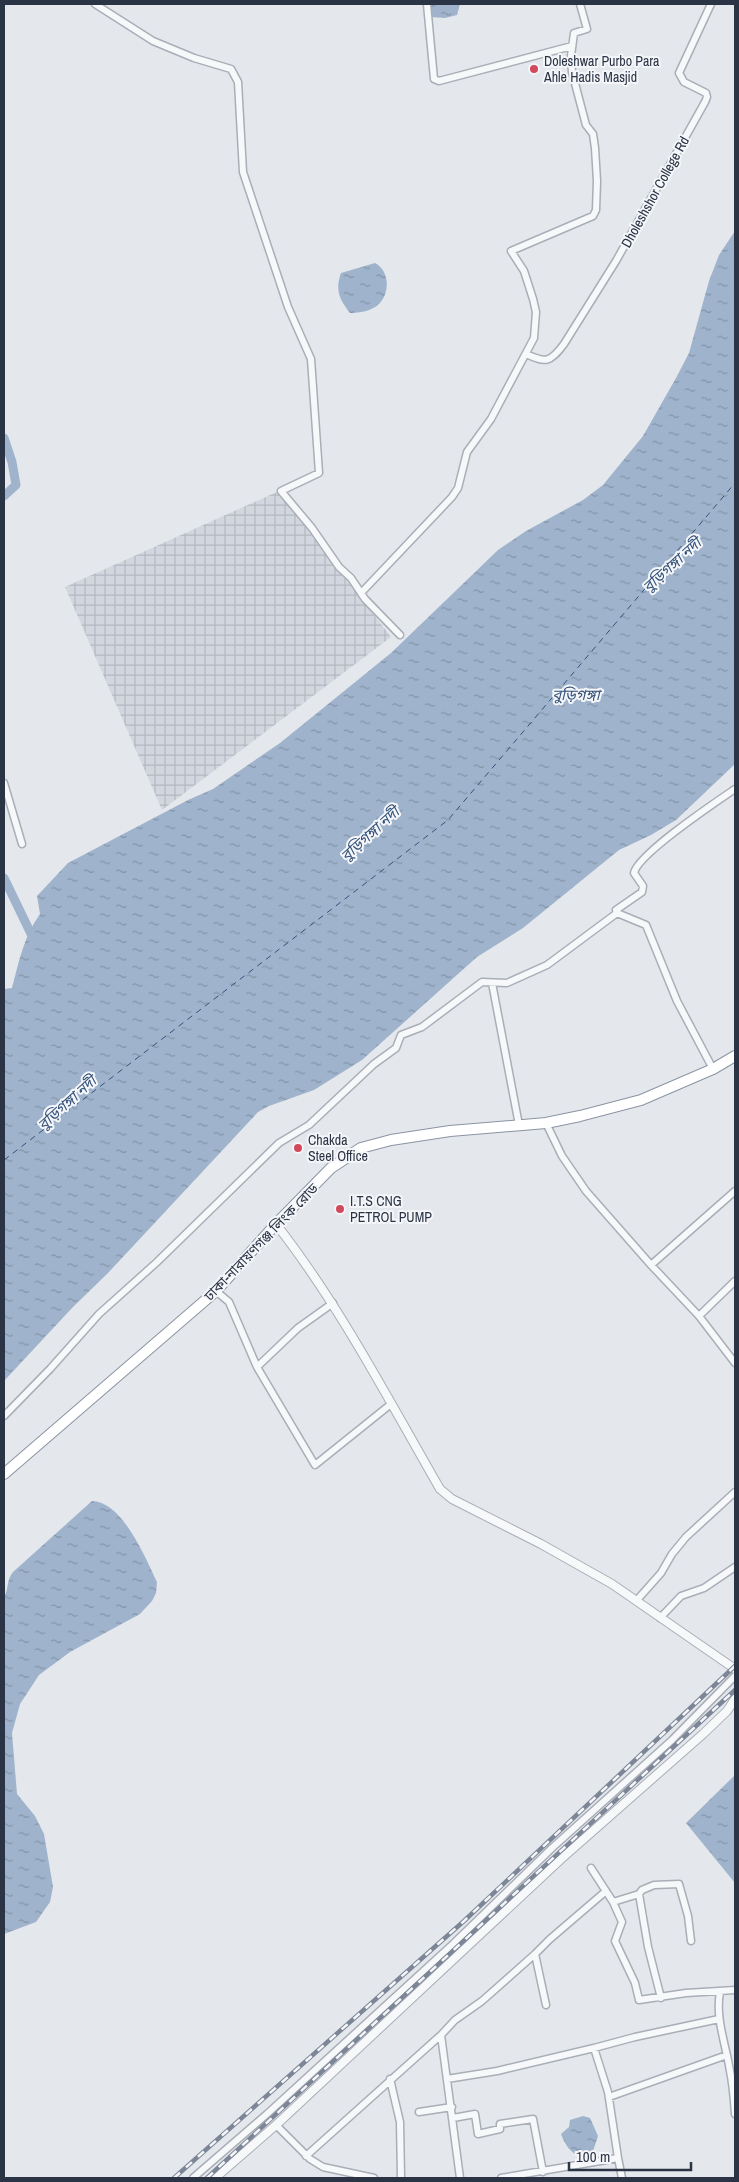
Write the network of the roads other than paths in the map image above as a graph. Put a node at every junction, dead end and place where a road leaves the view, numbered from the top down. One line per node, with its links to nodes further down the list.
1 (95, 4): 7 (street)
2 (427, 4): 5 (street)
3 (580, 4): 5 (street)
4 (711, 4): 6 (street, Dholeshshor College Rd)
5 (572, 46): 6 (street)
6 (526, 354): 7 (street)
7 (361, 593): 8 (street)
8 (400, 635)
9 (4, 783): 11 (street)
10 (735, 789): 12 (street)
11 (22, 844)
12 (617, 913): 13 (street); 15 (street)
13 (492, 983): 17 (street); 28 (street)
14 (735, 1056): 15 (highway, ঢাকা-নারায়ণগঞ্জ লিংক রোড)
15 (713, 1069): 16 (highway, ঢাকা-নারায়ণগঞ্জ লিংক রোড)
16 (546, 1123): 17 (highway, ঢাকা-নারায়ণগঞ্জ লিংক রোড); 20 (street)
17 (519, 1125): 19 (highway, ঢাকা-নারায়ণগঞ্জ লিংক রোড)
18 (735, 1191): 20 (street)
19 (276, 1224): 22 (highway, ঢাকা-নারায়ণগঞ্জ লিংক রোড); 23 (street)
20 (651, 1265): 24 (street)
21 (735, 1281): 24 (street)
22 (216, 1292): 26 (street); 29 (highway, ঢাকা-নারায়ণগঞ্জ লিংক রোড)
23 (333, 1303): 26 (street); 27 (street)
24 (698, 1316): 25 (street)
25 (735, 1363)
26 (257, 1367): 27 (street)
27 (391, 1404): 32 (street)
28 (4, 1416)
29 (4, 1474)
30 (735, 1492): 32 (street)
31 (735, 1568): 33 (street)
32 (637, 1600): 33 (street)
33 (660, 1618): 34 (street)
34 (735, 1669)
35 (735, 1676): 63 (street)
36 (735, 1699): 59 (street)
37 (591, 1868): 38 (street)
38 (606, 1891): 40 (street); 42 (street)
39 (639, 1894): 40 (street); 41 (street); 45 (street)
40 (613, 1902): 45 (street)
41 (691, 1941)
42 (535, 1954): 46 (street); 48 (street)
43 (735, 1990): 44 (street)
44 (720, 1992): 45 (street); 47 (street)
45 (661, 1998)
46 (546, 2005)
47 (719, 2020): 49 (street); 50 (street)
48 (441, 2035): 51 (street); 52 (street)
49 (594, 2048): 52 (street); 54 (street)
50 (727, 2055): 53 (street); 54 (street)
51 (390, 2079): 60 (street); 66 (street)
52 (447, 2079): 55 (street)
53 (733, 2079): 57 (street)
54 (609, 2097): 61 (street)
55 (452, 2107): 56 (street); 58 (street)
56 (419, 2112)
57 (735, 2114)
58 (453, 2118): 62 (street); 67 (street)
59 (276, 2125): 60 (street); 64 (street)
60 (306, 2156): 65 (street)
61 (618, 2158): 62 (street); 69 (street)
62 (543, 2172): 68 (street)
63 (193, 2178)
64 (215, 2178)
65 (374, 2178)
66 (401, 2178)
67 (460, 2178)
68 (501, 2178)
69 (622, 2178)

